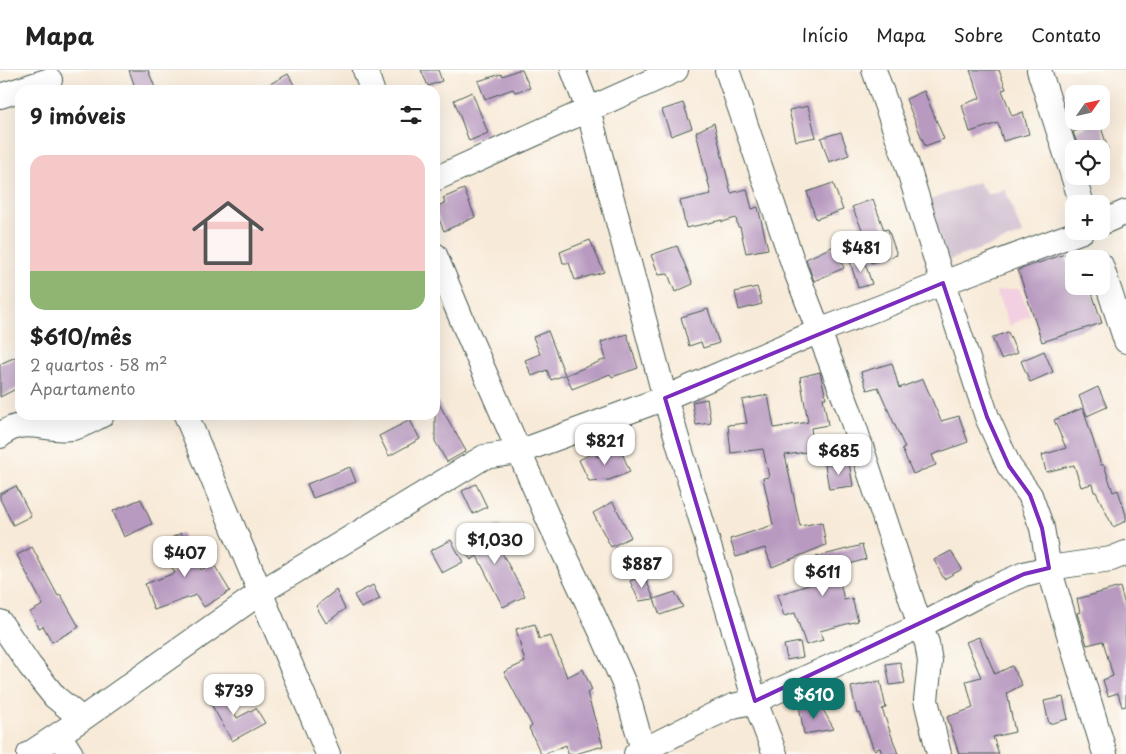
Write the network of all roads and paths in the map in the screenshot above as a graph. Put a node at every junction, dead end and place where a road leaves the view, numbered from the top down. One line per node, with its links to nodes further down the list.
1 (365, 70): 9 (street)
2 (573, 70): 12 (street)
3 (676, 70): 12 (street)
4 (727, 70): 21 (street)
5 (874, 70): 19 (street)
6 (1039, 70): 14 (street)
7 (50, 80): 8 (street)
8 (34, 85)
9 (370, 85)
10 (15, 91): 11 (street)
11 (0, 96)
12 (588, 109): 13 (street); 23 (street)
13 (440, 177)
14 (1079, 195)
15 (1126, 212): 16 (street)
16 (1110, 219)
17 (1065, 237): 19 (street)
18 (440, 267): 27 (street)
19 (943, 283): 21 (street); 29 (street)
20 (1110, 292): 22 (street)
21 (819, 331): 23 (street); 32 (street)
22 (1126, 341)
23 (665, 398): 27 (street); 33 (street)
24 (93, 420): 26 (street)
25 (188, 420): 30 (street)
26 (0, 436)
27 (519, 452): 30 (street); 36 (street)
28 (1126, 553): 29 (street)
29 (1049, 568): 32 (street); 41 (street)
30 (261, 592): 34 (street); 38 (street)
31 (0, 622): 34 (street)
32 (920, 626): 33 (street); 40 (street)
33 (755, 701): 36 (street); 39 (street)
34 (82, 720): 35 (street)
35 (65, 744): 37 (street)
36 (639, 752)
37 (29, 754)
38 (328, 754)
39 (775, 754)
40 (939, 754)
41 (1106, 754)

